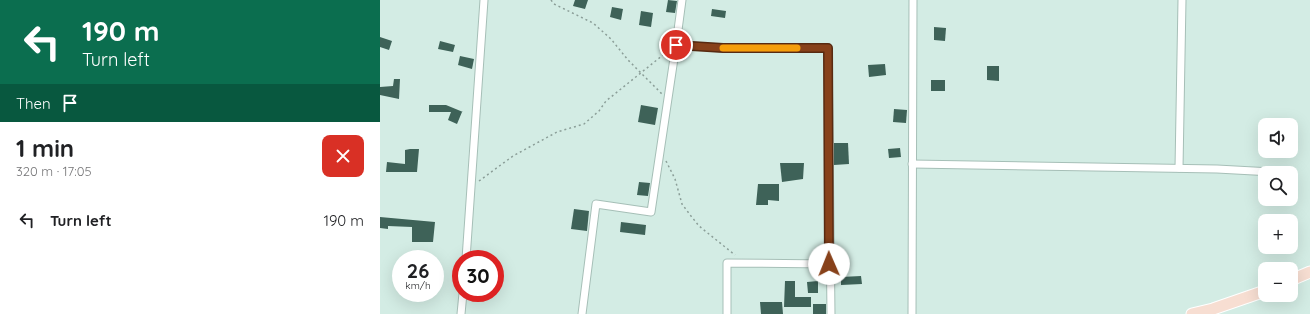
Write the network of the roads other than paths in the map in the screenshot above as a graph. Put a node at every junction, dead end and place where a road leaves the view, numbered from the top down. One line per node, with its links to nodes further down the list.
1 (484, 0): 9 (street)
2 (682, 0): 5 (street)
3 (913, 0): 6 (street)
4 (1182, 0): 7 (street)
5 (676, 45): 10 (street); 16 (street)
6 (912, 164): 7 (street); 19 (street)
7 (1179, 168): 8 (street)
8 (1258, 171)
9 (467, 250)
10 (829, 264): 17 (street); 18 (street)
11 (1310, 272): 12 (main road)
12 (1298, 277)
13 (1258, 293): 20 (main road)
14 (462, 302): 15 (street)
15 (461, 314)
16 (582, 314)
17 (727, 314)
18 (831, 314)
19 (912, 314)
20 (1192, 314)

